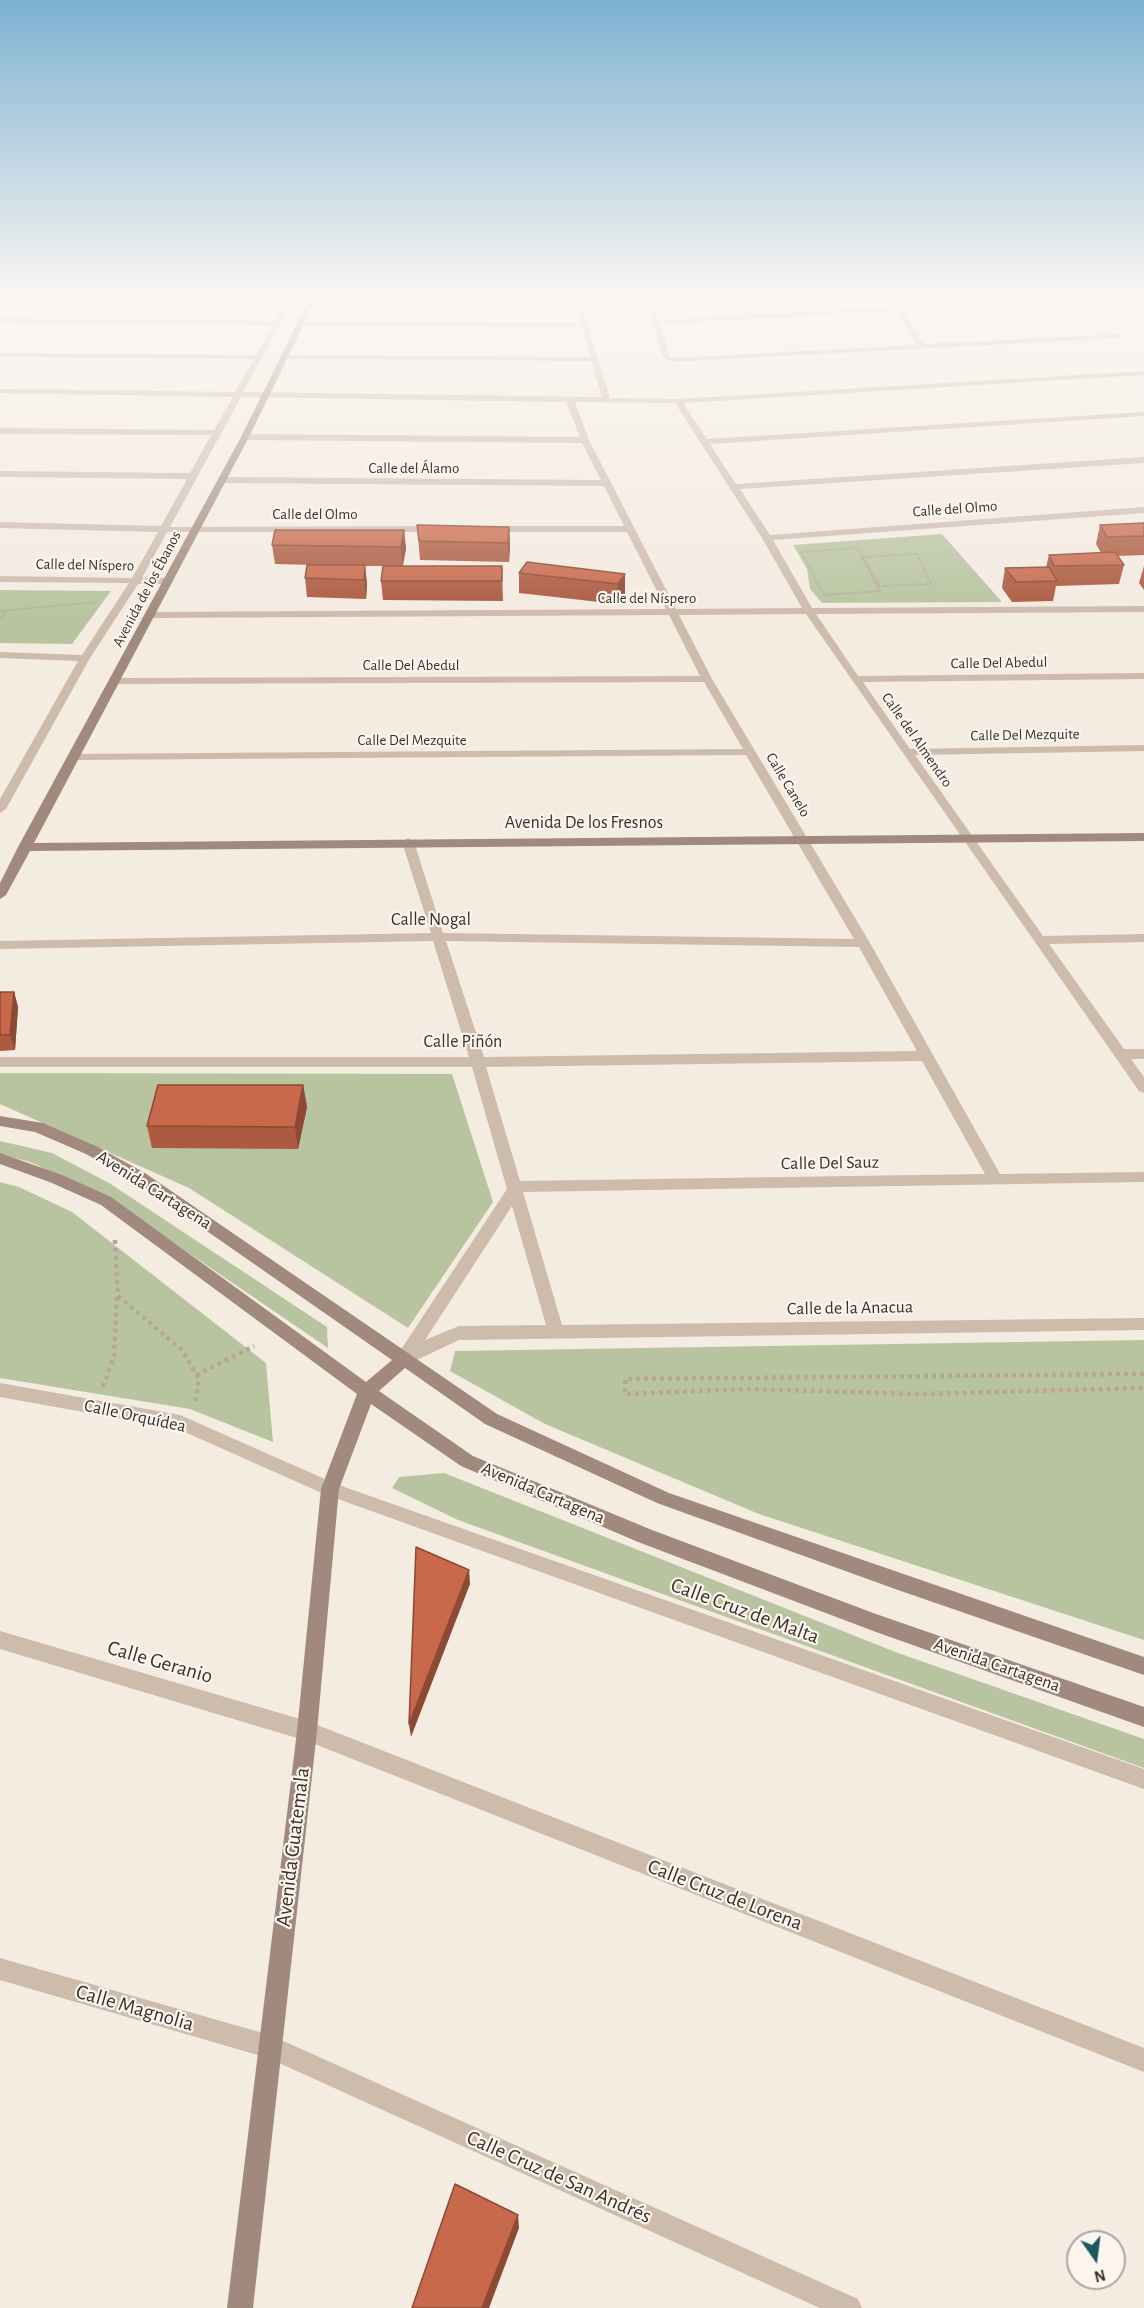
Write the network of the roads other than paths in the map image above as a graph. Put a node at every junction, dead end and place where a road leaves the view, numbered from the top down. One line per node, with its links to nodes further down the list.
1 (234, 403): 7 (street, Avenida de los Ébanos)
2 (262, 403): 8 (street, Avenida de los Ébanos)
3 (571, 403): 9 (street, Calle Canelo)
4 (679, 403): 10 (street, Calle del Almendro)
5 (1144, 414): 10 (street)
6 (0, 430): 7 (street)
7 (216, 433): 13 (street, Avenida de los Ébanos)
8 (245, 437): 9 (street); 14 (street, Avenida de los Ébanos)
9 (585, 440): 15 (street, Calle Canelo)
10 (705, 442): 16 (street, Calle del Almendro)
11 (1144, 460): 16 (street)
12 (0, 474): 13 (street)
13 (191, 476): 19 (street, Avenida de los Ébanos)
14 (222, 480): 15 (street, Calle del Álamo); 23 (street, Avenida de los Ébanos)
15 (607, 483): 22 (street, Calle Canelo)
16 (734, 487): 24 (street, Calle del Almendro)
17 (1144, 510): 24 (street, Calle del Olmo)
18 (0, 525): 19 (street, Calle del Olmo)
19 (163, 529): 23 (street, Calle del Olmo); 26 (street, Avenida de los Ébanos)
20 (454, 529): 23 (street, Calle del Olmo)
21 (478, 529): 22 (street)
22 (631, 529): 30 (street, Calle Canelo)
23 (196, 530): 27 (street, Avenida de los Ébanos)
24 (767, 538): 29 (street, Calle del Almendro)
25 (0, 579): 26 (street, Calle del Níspero)
26 (135, 580): 27 (street, Calle del Níspero); 33 (street, Avenida de los Ébanos)
27 (169, 581): 31 (street, Avenida de los Ébanos)
28 (1144, 609): 29 (street, Calle del Níspero)
29 (809, 611): 30 (street, Calle del Níspero); 36 (street, Calle del Almendro)
30 (672, 613): 31 (street, Calle del Níspero); 35 (street, Calle Canelo)
31 (150, 615): 37 (street, Avenida de los Ébanos)
32 (0, 655): 33 (street)
33 (85, 658): 42 (street, Avenida de los Ébanos)
34 (1144, 676): 36 (street, Calle Del Abedul)
35 (707, 679): 37 (street, Calle Del Abedul); 39 (street, Calle Canelo)
36 (855, 680): 40 (street, Calle del Almendro)
37 (115, 681): 41 (street, Avenida de los Ébanos)
38 (1144, 748): 40 (street, Calle Del Mezquite)
39 (750, 752): 41 (street, Calle Del Mezquite); 45 (street, Calle Canelo)
40 (906, 752): 44 (street, Calle del Almendro)
41 (74, 757): 47 (street, Avenida de los Ébanos)
42 (0, 809)
43 (1144, 837): 44 (street, Avenida De los Fresnos)
44 (967, 838): 45 (street, Avenida De los Fresnos); 51 (street, Calle del Almendro)
45 (803, 840): 46 (street, Avenida De los Fresnos); 52 (street, Calle Canelo)
46 (408, 842): 47 (street, Avenida De los Fresnos); 49 (street)
47 (24, 847): 48 (street, Avenida de los Ébanos)
48 (0, 895)
49 (438, 937): 52 (street, Calle Nogal); 53 (street, Calle Nogal); 58 (street)
50 (1144, 938): 51 (street)
51 (1038, 940): 54 (street, Calle del Almendro)
52 (863, 943): 56 (street, Calle Canelo)
53 (0, 945)
54 (1121, 1054): 55 (street); 59 (street, Calle del Almendro)
55 (1144, 1054)
56 (927, 1056): 58 (street, Calle Piñón); 63 (street, Calle Canelo)
57 (0, 1062): 58 (street, Calle Piñón)
58 (478, 1062): 64 (street)
59 (1144, 1088)
60 (0, 1121): 67 (street, Avenida Cartagena)
61 (0, 1158): 69 (street, Avenida Cartagena)
62 (1144, 1177): 63 (street, Calle Del Sauz)
63 (996, 1180): 64 (street, Calle Del Sauz)
64 (516, 1187): 66 (street); 67 (street)
65 (1144, 1324): 66 (street, Calle de la Anacua)
66 (556, 1332): 67 (street, Calle de la Anacua)
67 (404, 1359): 69 (street); 72 (street, Avenida Cartagena)
68 (0, 1390): 70 (street, Calle Orquídea)
69 (367, 1392): 70 (street, Avenida Guatemala); 73 (street, Avenida Cartagena)
70 (330, 1489): 74 (street, Avenida Guatemala); 75 (street, Calle Cruz de Malta)
71 (0, 1640): 74 (street, Calle Geranio)
72 (1144, 1666)
73 (1144, 1717)
74 (307, 1731): 77 (street, Avenida Guatemala); 78 (street, Calle Cruz de Lorena)
75 (1144, 1779)
76 (0, 1969): 77 (street, Calle Magnolia)
77 (270, 2047): 79 (street, Avenida Guatemala); 80 (street, Calle Cruz de San Andrés)
78 (1144, 2060)
79 (240, 2308)
80 (849, 2308)

